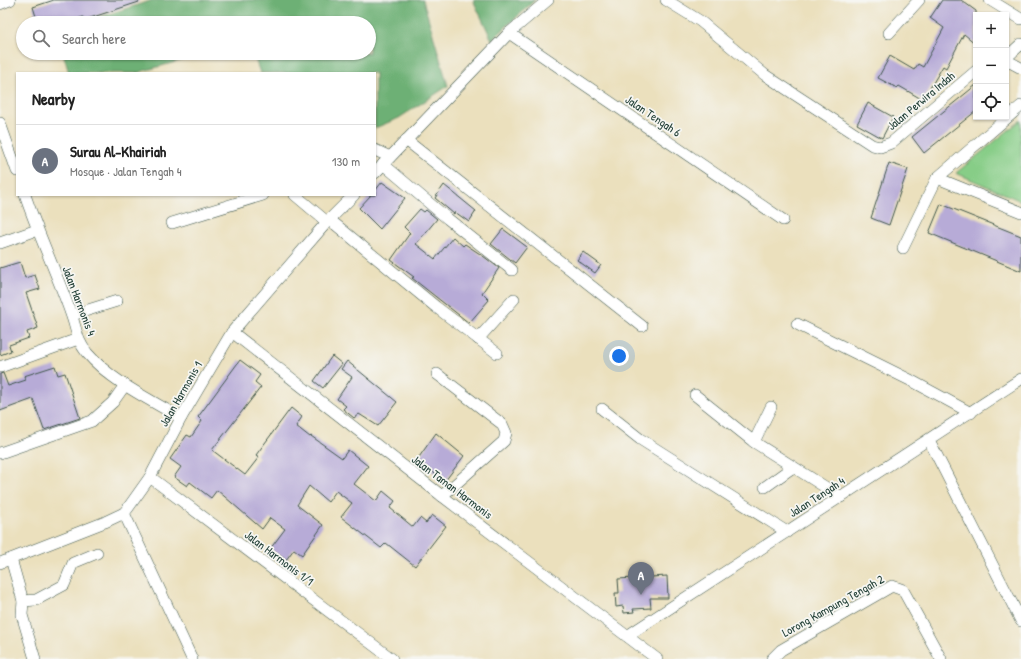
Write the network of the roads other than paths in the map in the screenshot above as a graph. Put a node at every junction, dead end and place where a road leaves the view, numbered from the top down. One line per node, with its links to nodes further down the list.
1 (10, 0): 6 (street)
2 (548, 0): 8 (street)
3 (666, 0): 14 (street, Jalan Perwira Indah)
4 (919, 0): 9 (street)
5 (990, 0): 7 (street)
6 (0, 4)
7 (1021, 19)
8 (509, 33): 17 (street); 28 (street, Jalan Tengah 6)
9 (889, 33)
10 (1021, 44): 11 (street)
11 (1009, 56)
12 (1009, 61): 13 (street)
13 (1021, 68)
14 (973, 74)
15 (1021, 106): 22 (street)
16 (0, 123): 20 (street)
17 (406, 140): 19 (street); 39 (street)
18 (376, 151): 19 (street)
19 (387, 160): 21 (street); 34 (street)
20 (16, 168)
21 (376, 172)
22 (938, 178): 27 (street); 33 (street)
23 (25, 196): 31 (street, Jalan Harmonis 4)
24 (260, 196): 30 (street)
25 (296, 196): 29 (street)
26 (353, 196): 29 (street)
27 (1021, 212)
28 (783, 220)
29 (329, 221): 40 (street, Jalan Harmonis 1); 42 (street)
30 (172, 223)
31 (37, 230): 32 (street); 37 (street, Jalan Harmonis 4)
32 (0, 243)
33 (903, 248)
34 (512, 270)
35 (514, 299): 42 (street)
36 (116, 301): 37 (street)
37 (72, 315): 41 (street, Jalan Harmonis 4)
38 (797, 324): 51 (street)
39 (642, 326)
40 (232, 332): 52 (street, Jalan Harmonis 1); 59 (street, Jalan Taman Harmonis)
41 (78, 339): 44 (street); 47 (street, Jalan Harmonis 4)
42 (478, 339): 43 (street)
43 (497, 353)
44 (0, 367)
45 (437, 374): 59 (street)
46 (1021, 379): 51 (street, Jalan Tengah 4)
47 (125, 385): 52 (street, Jalan Harmonis 4); 55 (street)
48 (695, 395): 54 (street)
49 (771, 407): 54 (street)
50 (602, 409): 62 (street)
51 (971, 412): 53 (street, Jalan Tengah 4)
52 (181, 418): 57 (street, Jalan Harmonis 1)
53 (928, 440): 60 (street, Jalan Tengah 4); 67 (street)
54 (754, 442): 56 (street)
55 (0, 453)
56 (793, 467): 58 (street); 60 (street)
57 (150, 477): 61 (street, Jalan Harmonis 1); 71 (street, Jalan Harmonis 1/1)
58 (765, 487)
59 (442, 496): 68 (street, Jalan Taman Harmonis)
60 (841, 497): 62 (street, Jalan Tengah 4)
61 (124, 513): 64 (street, Jalan Harmonis 1); 70 (street)
62 (787, 532): 68 (street, Jalan Tengah 4)
63 (97, 553): 66 (street)
64 (11, 559): 65 (street, Jalan Harmonis 1); 66 (street)
65 (0, 563)
66 (24, 600): 69 (street)
67 (1021, 621)
68 (627, 636): 72 (street, Jalan Taman Harmonis)
69 (35, 659)
70 (192, 659)
71 (392, 659)
72 (657, 659)
73 (772, 659): 74 (street, Lorong Kampung Tengah 2)
74 (941, 659)

